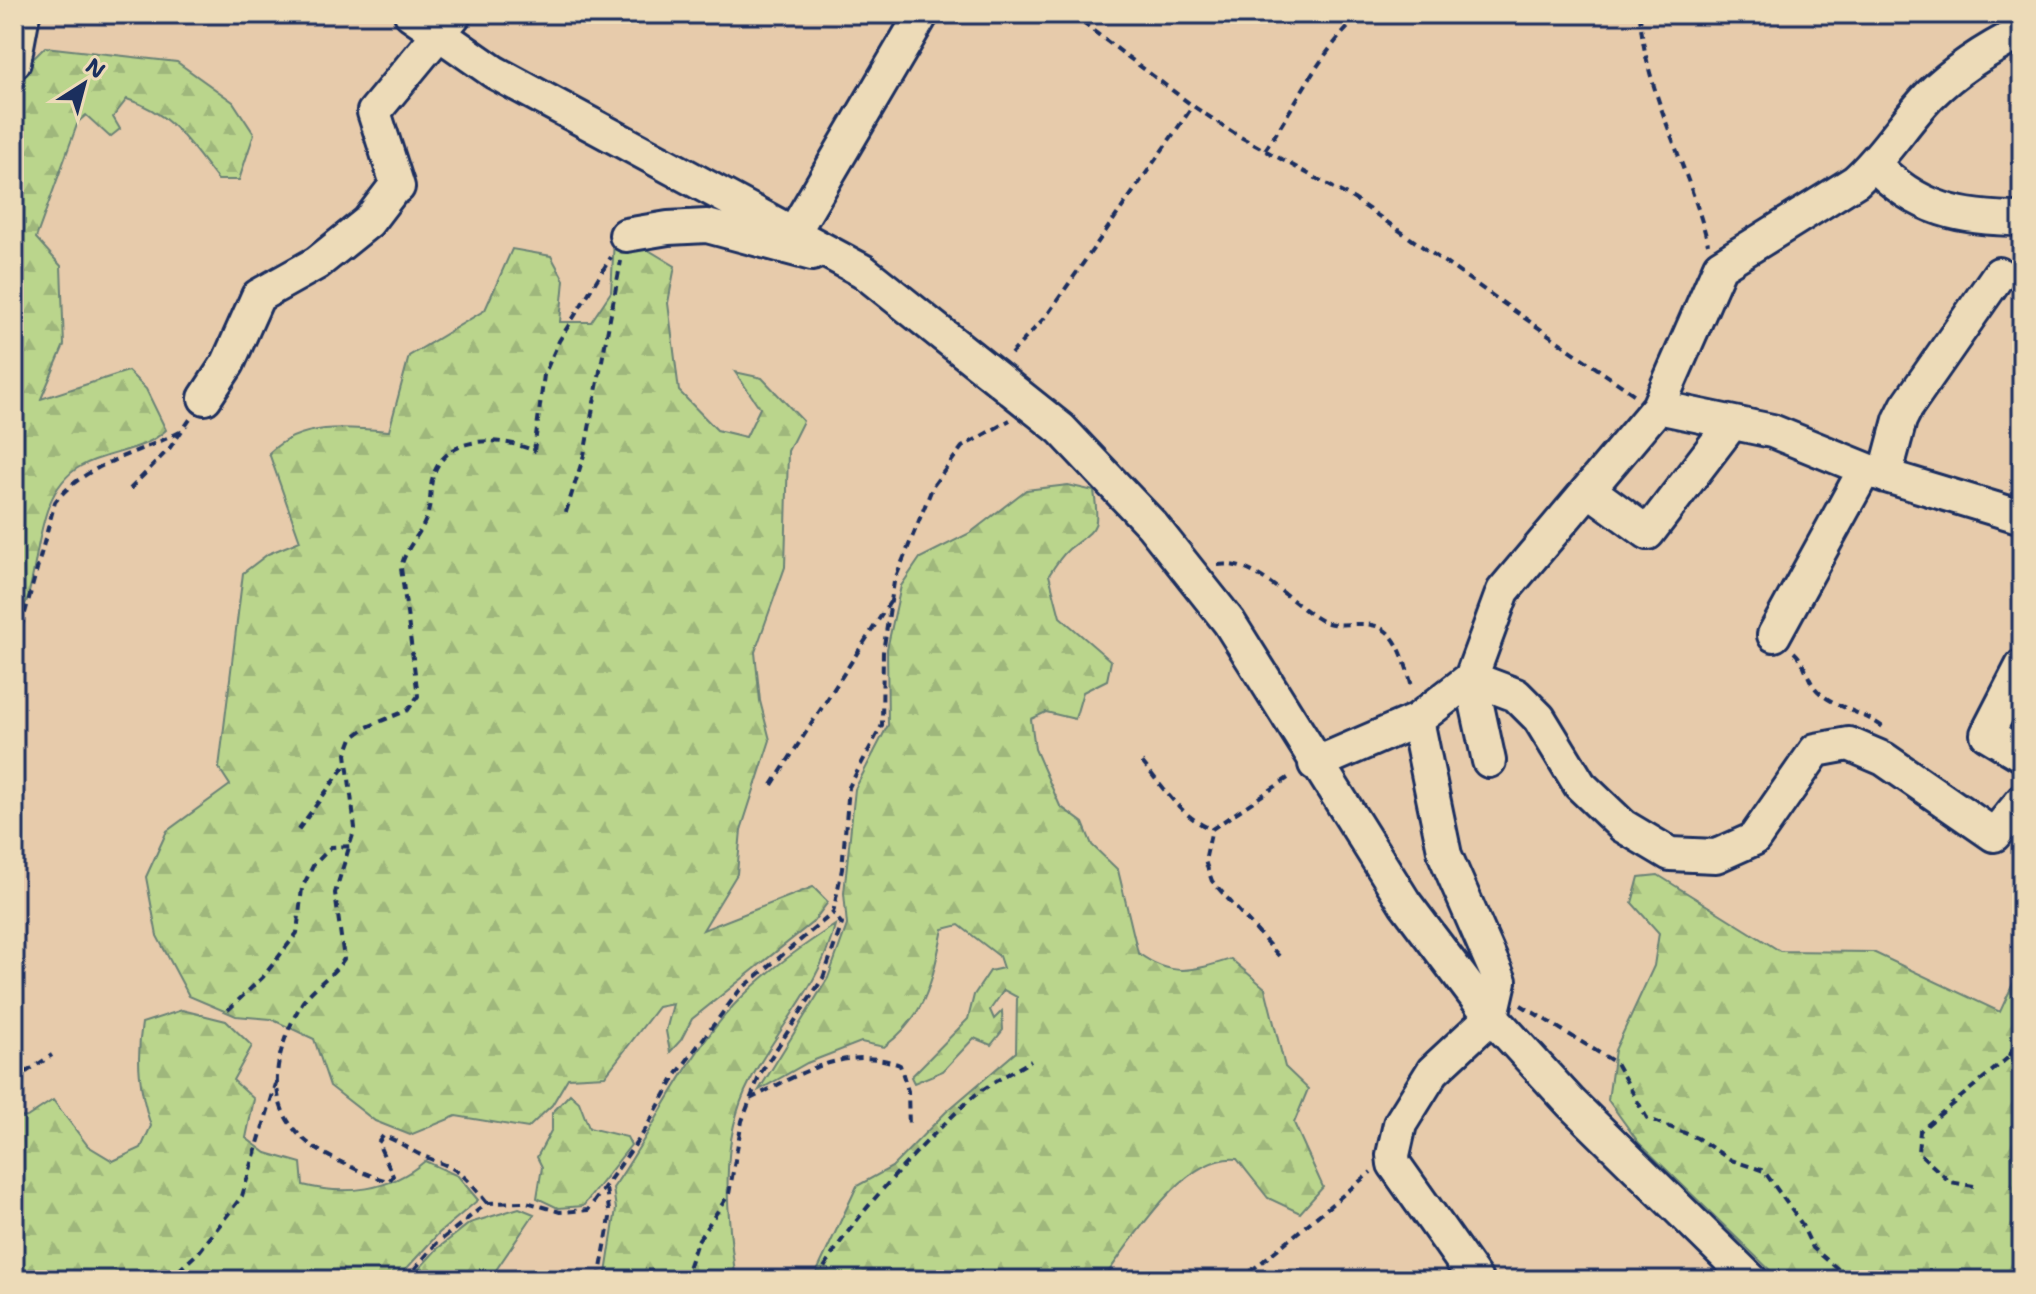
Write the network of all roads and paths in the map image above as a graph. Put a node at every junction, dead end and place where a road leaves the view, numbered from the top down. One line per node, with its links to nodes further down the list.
1 (23, 14): 9 (street)
2 (411, 14): 7 (street)
3 (922, 14): 14 (street)
4 (1071, 14): 10 (path)
5 (1362, 14): 11 (path)
6 (1640, 14): 18 (path)
7 (446, 24): 14 (street); 20 (street)
8 (2022, 32): 12 (street)
9 (14, 62)
10 (1193, 106): 11 (path); 19 (path)
11 (1265, 150): 22 (path)
12 (1874, 164): 13 (street); 18 (street)
13 (2022, 219)
14 (794, 232): 16 (street)
15 (626, 235): 16 (street); 28 (path); 41 (path)
16 (842, 260): 21 (street)
17 (1999, 274): 25 (street)
18 (1716, 276): 22 (street)
19 (1006, 358)
20 (205, 398): 24 (path)
21 (1030, 404): 30 (street); 31 (path)
22 (1658, 407): 23 (street); 27 (street)
23 (1732, 423): 25 (street); 27 (street)
24 (180, 432): 26 (path); 33 (path)
25 (1875, 472): 29 (street); 32 (street)
26 (130, 489)
27 (1589, 490): 35 (street)
28 (566, 512)
29 (2022, 517)
30 (1196, 580): 36 (path); 42 (street)
31 (891, 601): 43 (path); 48 (path)
32 (1774, 635): 39 (path)
33 (14, 654)
34 (2022, 666): 37 (street)
35 (1471, 678): 36 (street); 38 (street); 39 (street)
36 (1420, 718): 42 (street); 50 (street)
37 (2022, 755)
38 (1489, 761)
39 (1887, 761): 44 (street)
40 (1142, 762): 45 (path)
41 (347, 763): 46 (path); 47 (path)
42 (1315, 764): 45 (path); 50 (street)
43 (772, 785)
44 (2022, 801)
45 (1212, 829): 49 (path)
46 (298, 830)
47 (352, 846): 51 (path); 58 (path)
48 (833, 913): 59 (path); 63 (path)
49 (1279, 956)
50 (1494, 1005): 61 (street); 74 (street); 75 (path)
51 (228, 1010)
52 (2022, 1020): 54 (path)
53 (52, 1055): 57 (path)
54 (2010, 1056): 56 (path); 62 (path)
55 (1031, 1061): 70 (path)
56 (2022, 1069)
57 (14, 1080)
58 (276, 1083): 64 (path); 66 (path)
59 (750, 1099): 60 (path); 69 (path)
60 (909, 1128)
61 (1393, 1160): 65 (path); 73 (street)
62 (1974, 1186)
63 (606, 1188): 64 (path); 68 (path)
64 (487, 1203): 67 (path)
65 (1251, 1271): 71 (path); 72 (path)
66 (168, 1280)
67 (405, 1280)
68 (599, 1280)
69 (684, 1280)
70 (818, 1280)
71 (1240, 1280)
72 (1263, 1280)
73 (1476, 1280)
74 (1751, 1280)
75 (1851, 1280)

